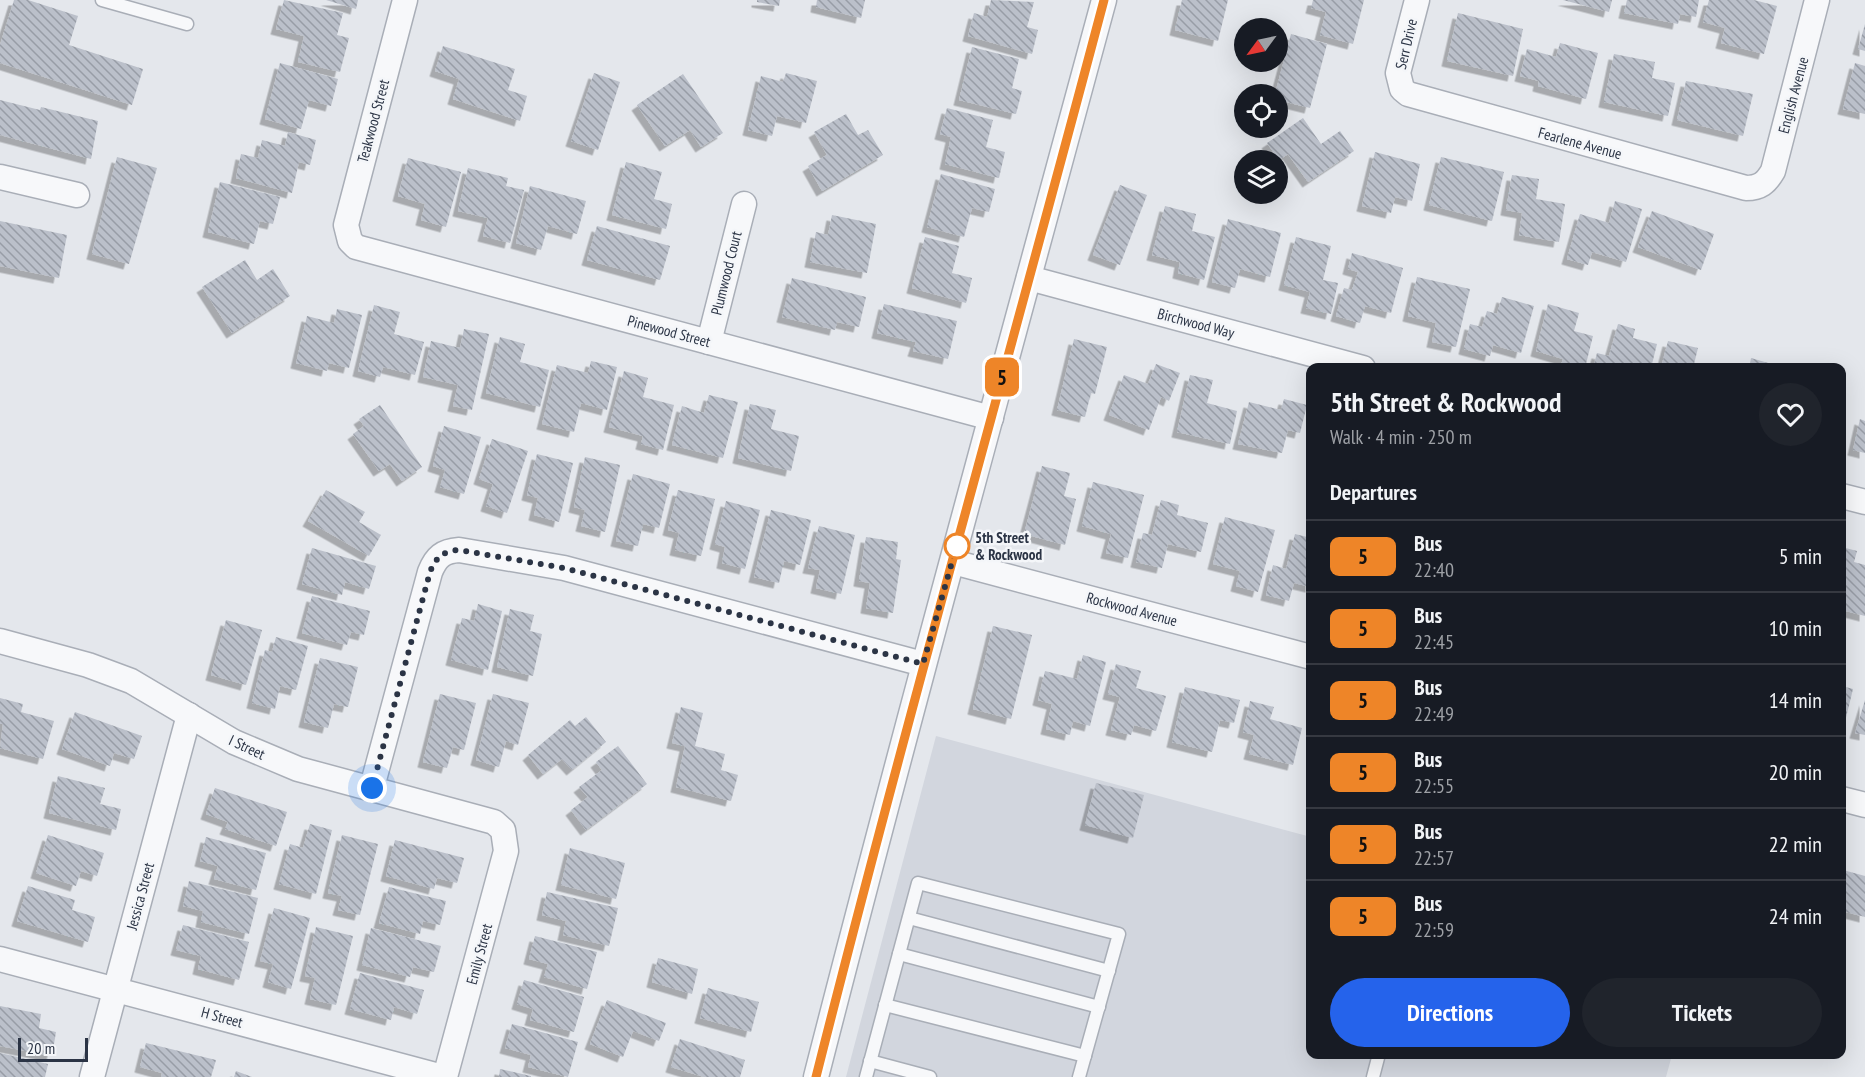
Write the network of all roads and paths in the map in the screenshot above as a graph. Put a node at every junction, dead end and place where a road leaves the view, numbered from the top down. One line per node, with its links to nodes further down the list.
1 (102, 0): 6 (lane)
2 (405, 0): 12 (street, Teakwood Street)
3 (1104, 0): 13 (street)
4 (1417, 0): 7 (street, Serr Drive)
5 (1817, 0): 9 (street, English Avenue)
6 (187, 24)
7 (1402, 89): 9 (street, Fearlene Avenue)
8 (0, 177): 10 (street)
9 (1762, 186)
10 (77, 195)
11 (744, 204): 14 (street, Plumwood Court)
12 (350, 241): 14 (street, Pinewood Street)
13 (1029, 278): 15 (street, Birchwood Way); 16 (street)
14 (709, 342): 16 (street, Pinewood Street)
15 (1344, 363)
16 (991, 418): 19 (street)
17 (1846, 497): 18 (street)
18 (1865, 502)
19 (953, 562): 21 (street, Rockwood Avenue); 22 (street)
20 (0, 641): 23 (street, I Street)
21 (1306, 656)
22 (923, 664): 24 (street); 40 (street)
23 (189, 716): 24 (street, I Street); 32 (street, Jessica Street)
24 (372, 788): 27 (street, I Street)
25 (1846, 800): 26 (street)
26 (1865, 805)
27 (502, 830): 39 (street, Emily Street)
28 (909, 918): 29 (lane); 31 (lane); 31 (lane)
29 (899, 954): 33 (lane); 34 (lane)
30 (0, 958): 32 (street, H Street)
31 (1109, 971): 34 (lane)
32 (115, 989): 38 (street, Jessica Street); 39 (street, H Street)
33 (885, 1005): 35 (lane); 37 (lane)
34 (1099, 1007): 35 (lane)
35 (1085, 1056): 43 (lane)
36 (1378, 1059): 44 (lane)
37 (870, 1061): 41 (lane); 42 (lane)
38 (92, 1077)
39 (444, 1077)
40 (816, 1077)
41 (866, 1077)
42 (930, 1077)
43 (1079, 1077)
44 (1373, 1077)

